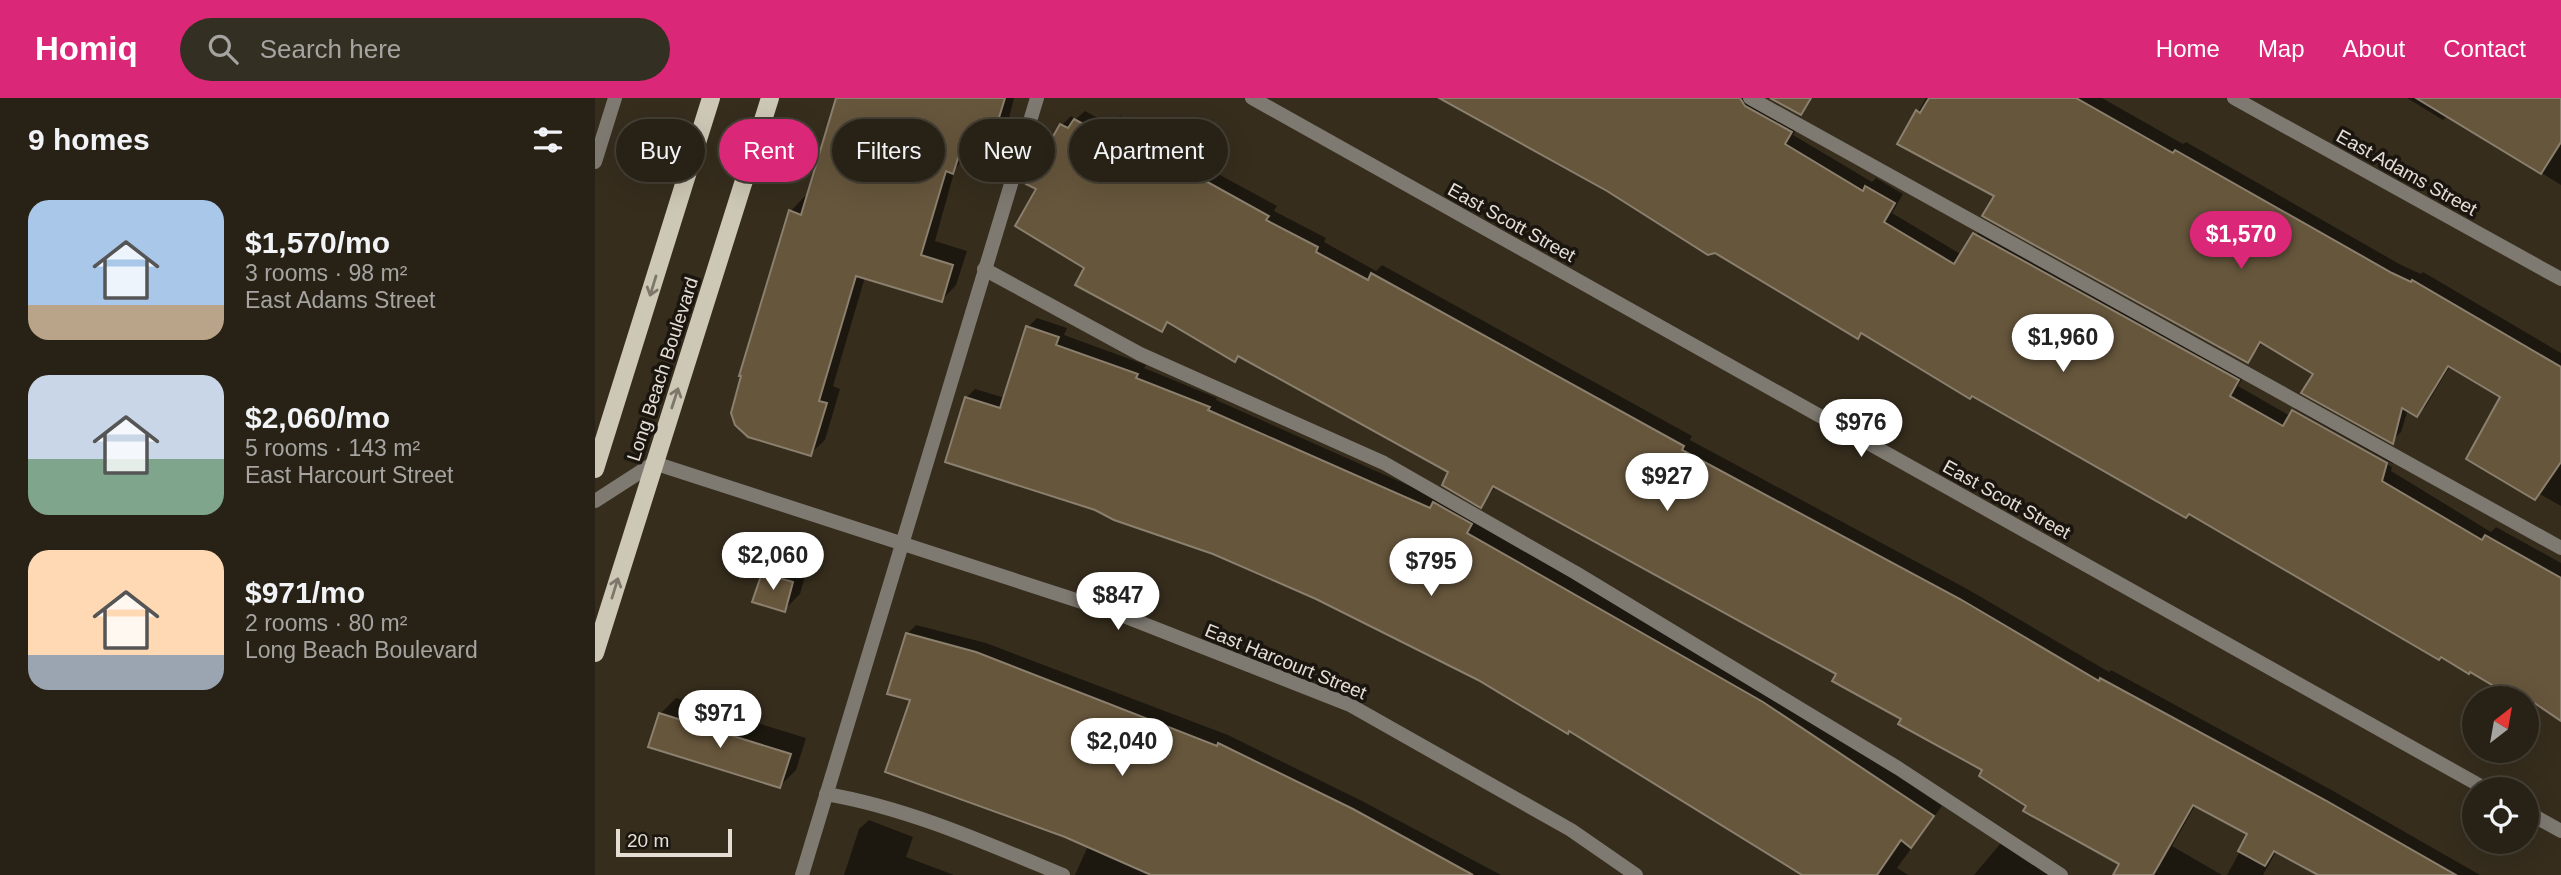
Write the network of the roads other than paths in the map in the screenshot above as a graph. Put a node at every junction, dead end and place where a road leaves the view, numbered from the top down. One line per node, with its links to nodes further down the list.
1 (615, 98): 8 (street)
2 (711, 98): 12 (main road, Long Beach Boulevard, one-way to 12)
3 (770, 98): 11 (main road, Long Beach Boulevard, one-way to 3)
4 (1037, 98): 9 (street)
5 (1252, 98): 17 (street, East Scott Street)
6 (1750, 98): 15 (street)
7 (2234, 98): 10 (street, East Adams Street)
8 (595, 162)
9 (984, 269): 14 (street); 24 (street)
10 (2561, 279)
11 (654, 463): 13 (street); 14 (street, East Harcourt Street); 16 (main road, Long Beach Boulevard, one-way to 11)
12 (595, 469)
13 (595, 502)
14 (901, 541): 18 (street); 23 (street, East Harcourt Street)
15 (2561, 548)
16 (595, 653)
17 (2465, 777)
18 (826, 794): 21 (street); 22 (street)
19 (2539, 819): 20 (street)
20 (2561, 831)
21 (802, 875)
22 (1063, 875)
23 (1636, 875)
24 (2061, 875)

